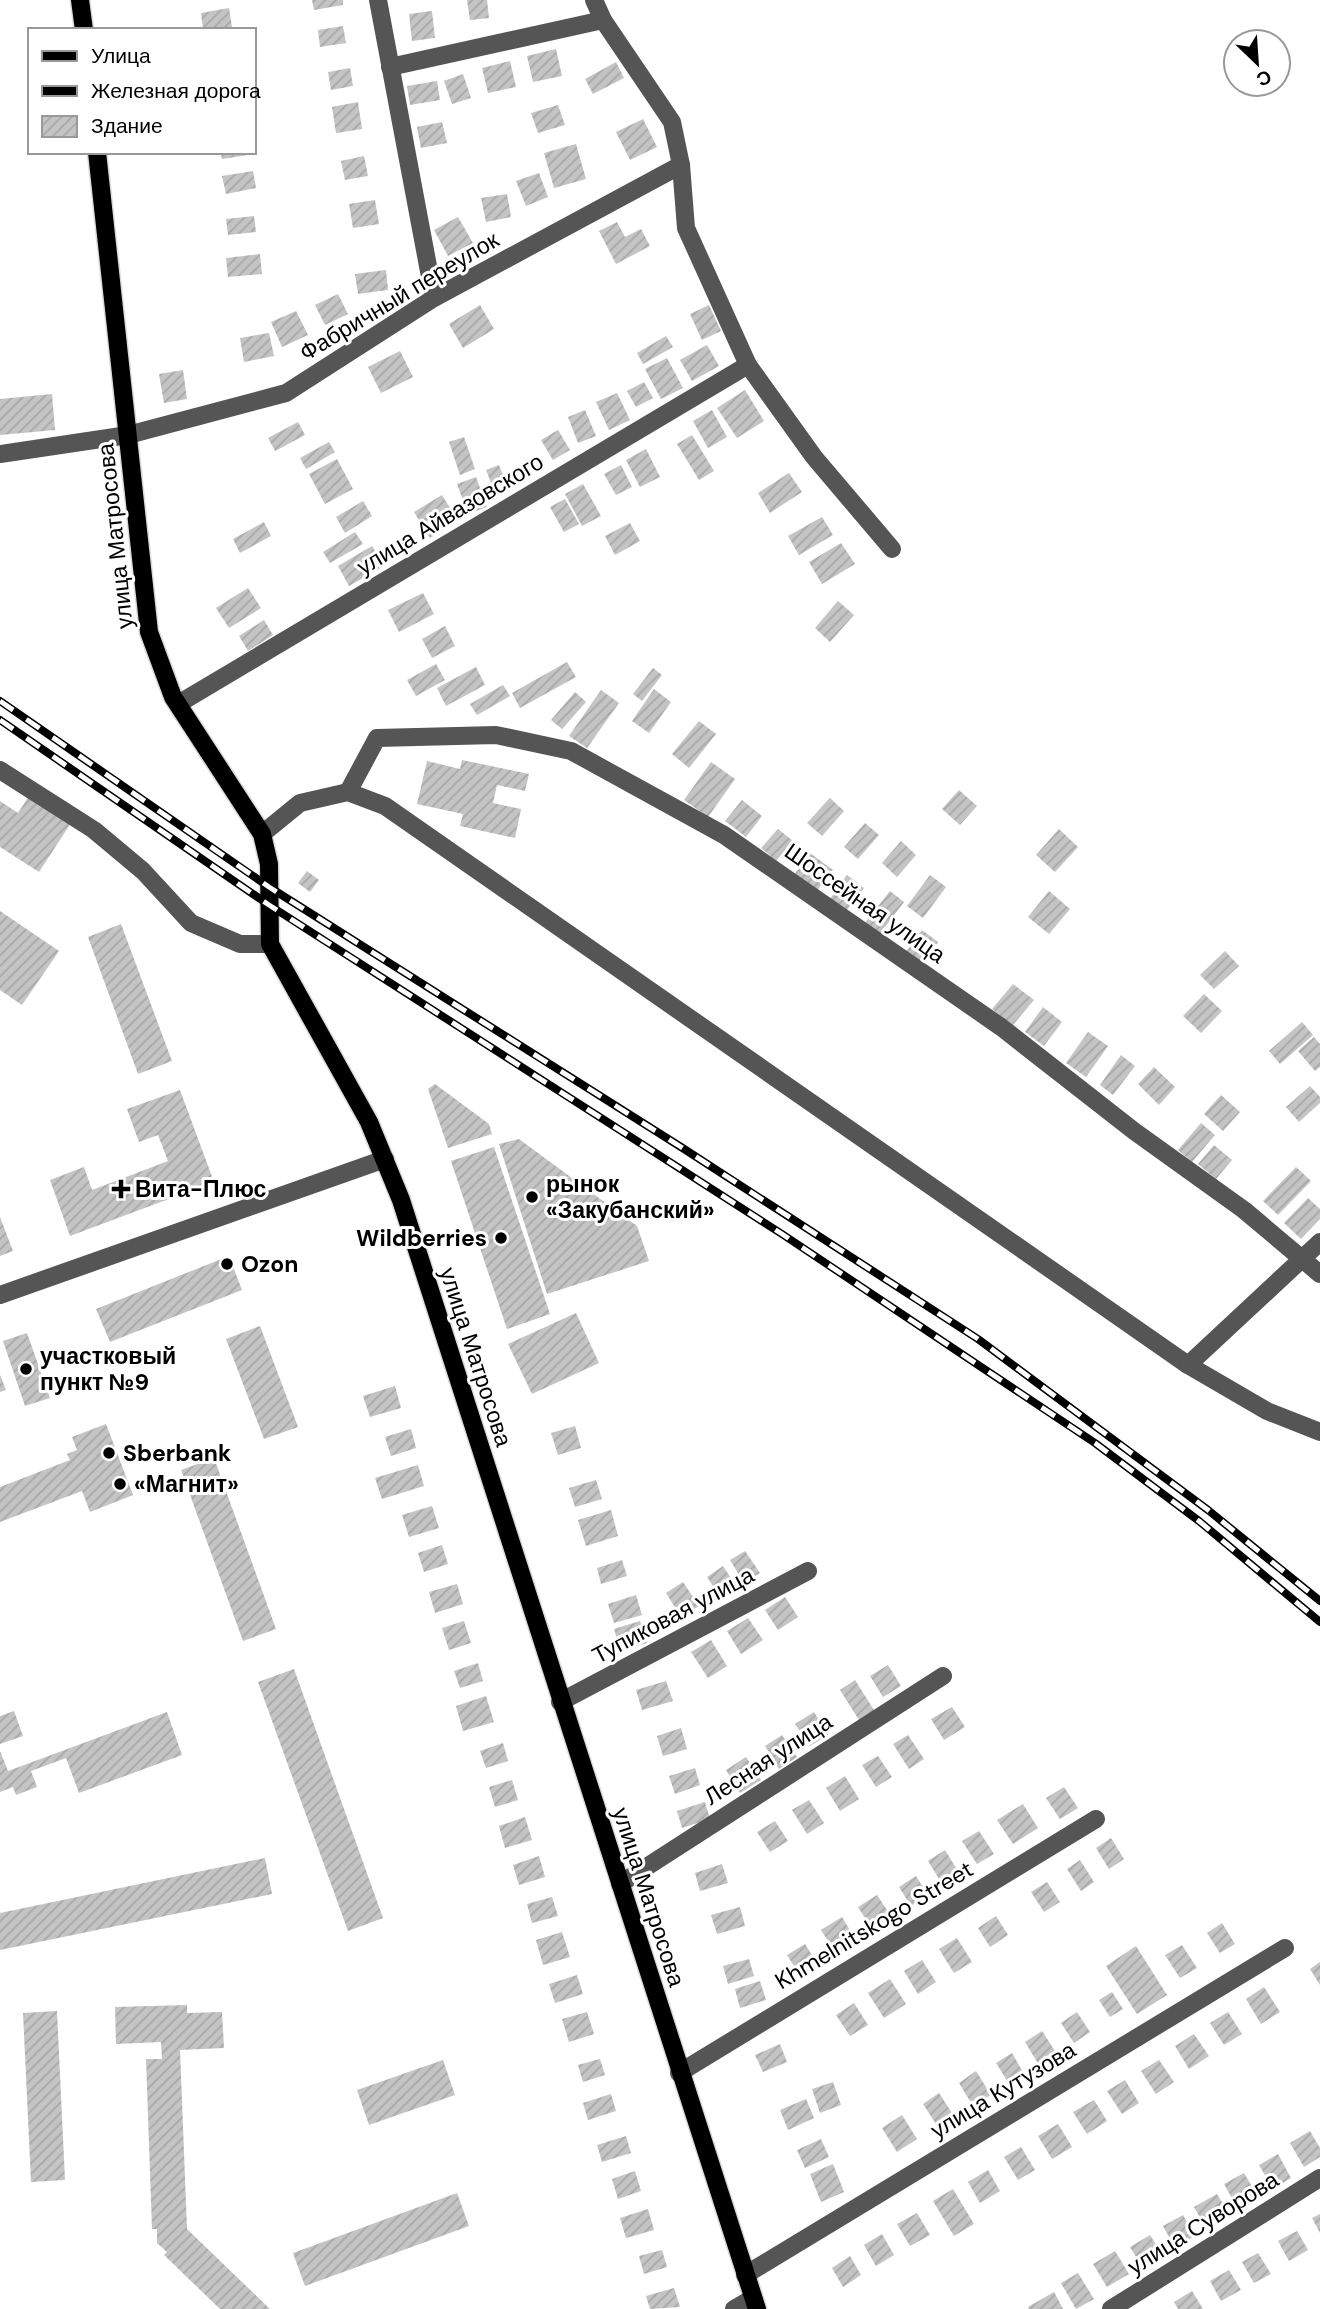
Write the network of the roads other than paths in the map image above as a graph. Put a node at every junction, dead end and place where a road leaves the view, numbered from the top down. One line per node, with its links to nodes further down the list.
1 (80, 0): 5 (main road)
2 (378, 0): 6 (street)
3 (594, 0): 4 (street)
4 (603, 20): 6 (street); 8 (street)
5 (84, 28)
6 (390, 67): 9 (street)
7 (97, 154): 11 (main road, улица Матросова)
8 (681, 165): 9 (street, Фабричный переулок); 10 (street)
9 (434, 298): 11 (street, Фабричный переулок)
10 (748, 365): 13 (street); 14 (street, улица Айвазовского)
11 (128, 435): 12 (street, Фабричный переулок); 14 (main road, улица Матросова)
12 (0, 454)
13 (892, 549)
14 (178, 704): 17 (main road, улица Матросова)
15 (0, 770): 18 (street)
16 (348, 792): 17 (street); 21 (street, Шоссейная улица); 24 (street)
17 (262, 834): 18 (main road, улица Матросова)
18 (270, 944): 19 (main road, улица Матросова)
19 (385, 1159): 23 (street); 28 (main road, улица Матросова)
20 (1320, 1242): 21 (street)
21 (1301, 1258): 22 (street, Шоссейная улица); 24 (street)
22 (1320, 1274)
23 (0, 1295)
24 (1188, 1365): 25 (street)
25 (1320, 1432)
26 (808, 1571): 28 (street, Тупиковая улица)
27 (943, 1676): 30 (street, Лесная улица)
28 (560, 1702): 30 (main road, улица Матросова)
29 (1096, 1818): 32 (street, Khmelnitskogo Street)
30 (620, 1884): 32 (main road, улица Матросова)
31 (1285, 1948): 34 (street, улица Кутузова)
32 (679, 2073): 34 (main road, улица Матросова)
33 (1320, 2178): 37 (street, улица Суворова)
34 (745, 2275): 35 (main road, улица Матросова)
35 (755, 2303): 36 (street)
36 (734, 2309)
37 (1111, 2309)

